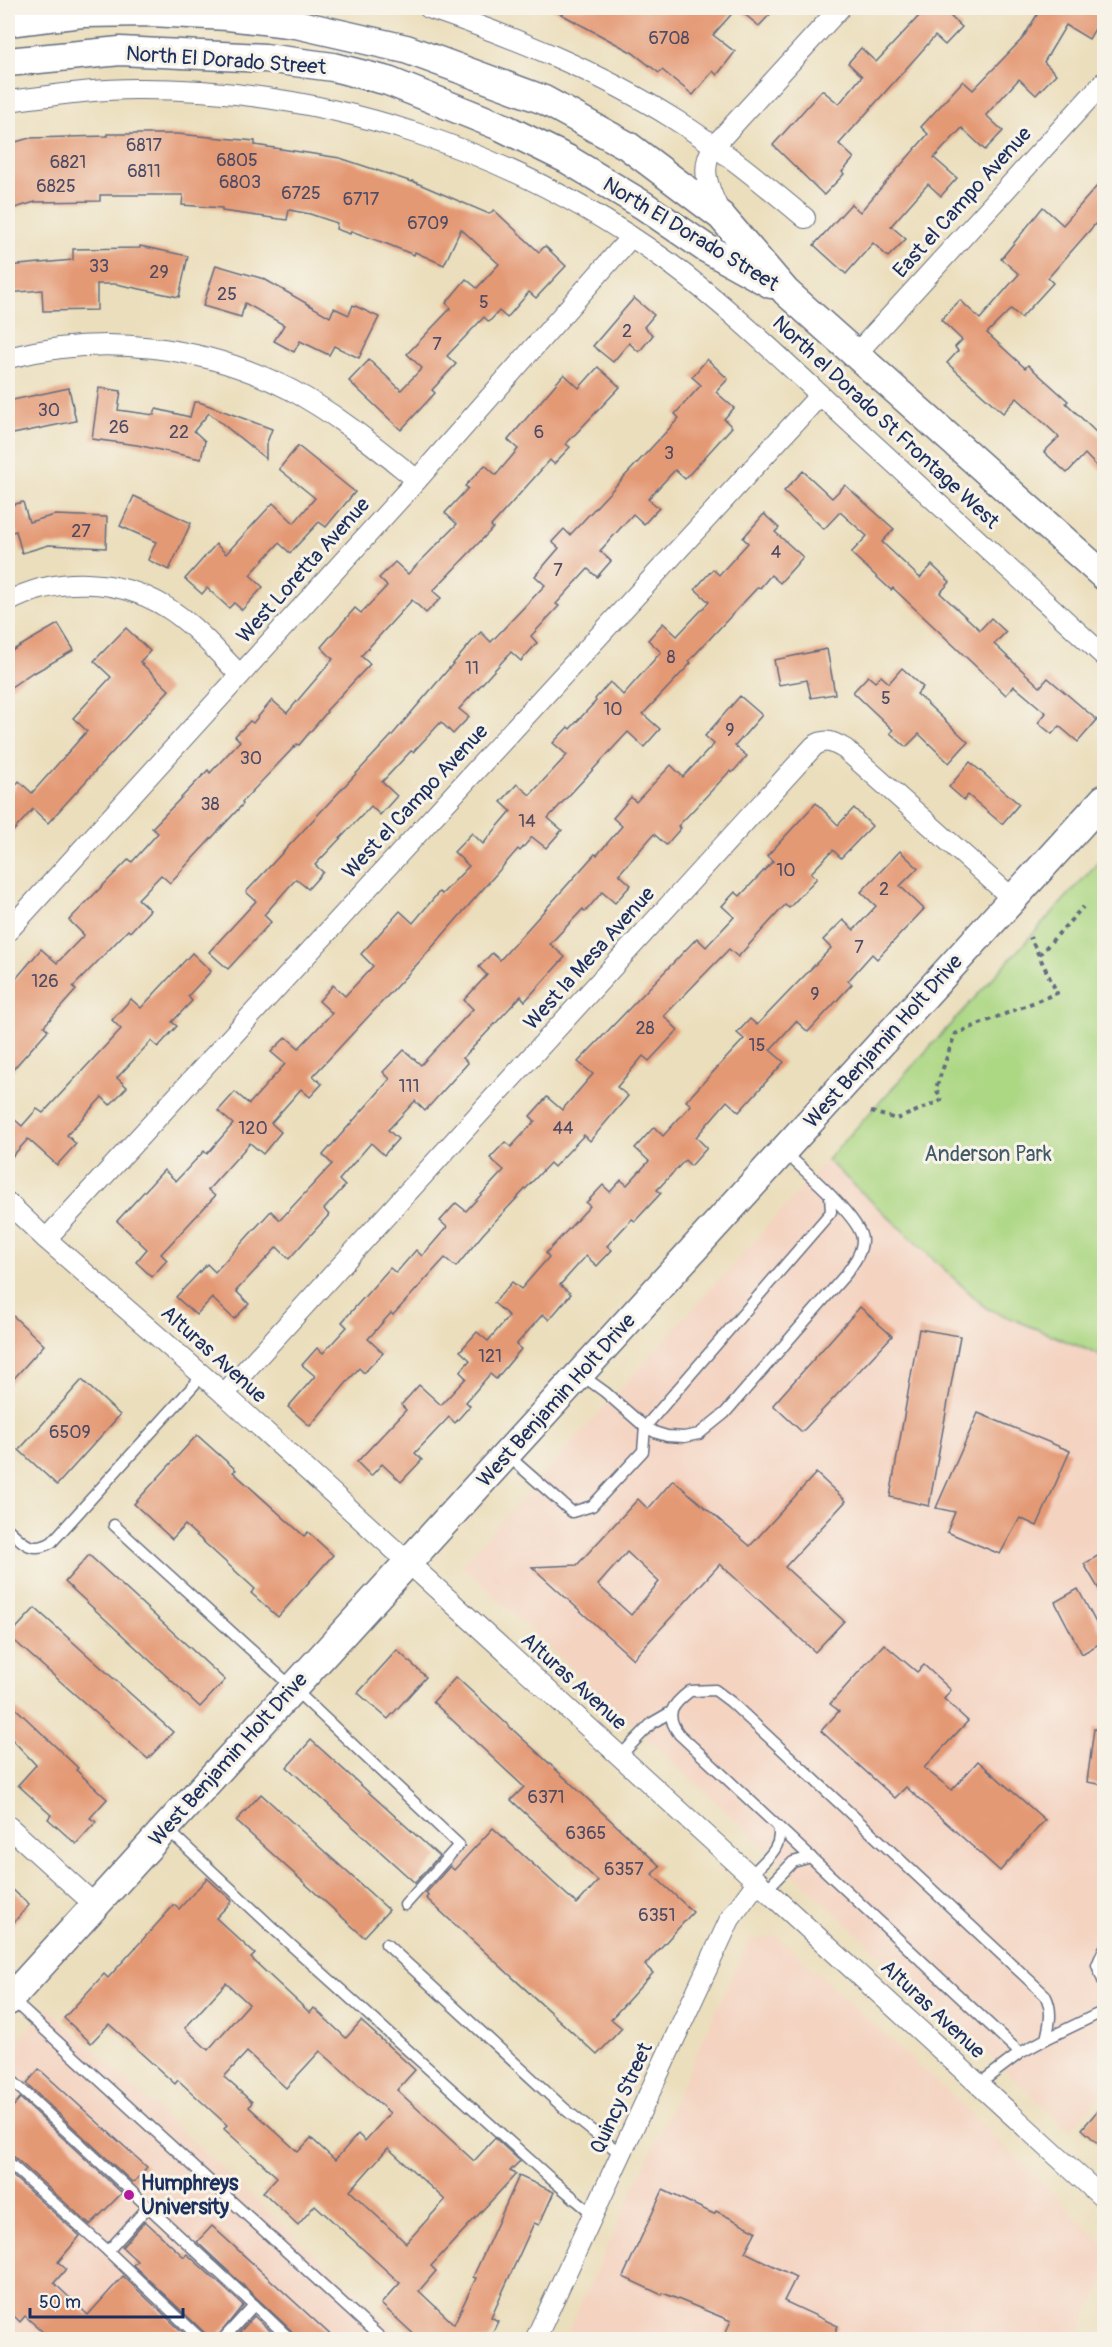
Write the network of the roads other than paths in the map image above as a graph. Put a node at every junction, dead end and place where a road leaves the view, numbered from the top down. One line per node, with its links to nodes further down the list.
1 (429, 8): 7 (street)
2 (840, 8): 7 (street)
3 (8, 22): 8 (main road, North El Dorado Street)
4 (8, 62): 11 (main road, North El Dorado Street)
5 (1104, 82): 12 (street, East el Campo Avenue)
6 (8, 101): 10 (street, North el Dorado St Frontage West)
7 (714, 146): 8 (street); 9 (street)
8 (721, 216): 11 (main road, North El Dorado Street)
9 (805, 218)
10 (631, 237): 14 (street, North el Dorado St Frontage West); 15 (street, West Loretta Avenue)
11 (786, 292): 12 (main road, North El Dorado Street)
12 (856, 354): 16 (main road, North El Dorado Street)
13 (8, 358): 15 (street)
14 (820, 395): 18 (street, North el Dorado St Frontage West); 26 (street, West el Campo Avenue)
15 (417, 480): 19 (street, West Loretta Avenue)
16 (1104, 576)
17 (8, 602): 19 (street)
18 (1104, 656)
19 (240, 675): 22 (street, West Loretta Avenue)
20 (1104, 799): 21 (main road, West Benjamin Holt Drive)
21 (1012, 899): 23 (main road, West Benjamin Holt Drive); 29 (street, West la Mesa Avenue)
22 (8, 931)
23 (783, 1151): 24 (lane); 27 (main road, West Benjamin Holt Drive)
24 (830, 1196): 30 (lane); 30 (lane)
25 (8, 1203): 26 (street, Alturas Avenue)
26 (46, 1239): 28 (street, Alturas Avenue)
27 (579, 1374): 30 (lane); 31 (main road, West Benjamin Holt Drive)
28 (203, 1375): 29 (street, Alturas Avenue); 33 (lane)
29 (224, 1394): 34 (street, Alturas Avenue)
30 (645, 1427): 31 (lane)
31 (506, 1454): 34 (main road, West Benjamin Holt Drive)
32 (114, 1525): 35 (lane)
33 (8, 1529)
34 (407, 1562): 35 (main road, West Benjamin Holt Drive); 37 (street, Alturas Avenue)
35 (293, 1688): 40 (main road, West Benjamin Holt Drive); 44 (lane)
36 (671, 1712): 37 (lane); 39 (lane); 50 (lane)
37 (620, 1756): 42 (street, Alturas Avenue)
38 (8, 1826): 43 (street)
39 (778, 1827): 41 (lane); 42 (lane)
40 (166, 1828): 43 (main road, West Benjamin Holt Drive); 58 (lane)
41 (811, 1857): 42 (lane); 51 (lane)
42 (758, 1882): 53 (street, Alturas Avenue); 54 (street, Quincy Street)
43 (95, 1905): 48 (main road, West Benjamin Holt Drive)
44 (405, 1905)
45 (386, 1944): 54 (lane)
46 (1104, 1949): 47 (lane)
47 (1104, 1983)
48 (9, 2000): 64 (lane)
49 (1104, 2011): 50 (lane)
50 (1046, 2038): 51 (lane)
51 (1020, 2053): 53 (lane)
52 (8, 2077): 57 (lane)
53 (979, 2084): 56 (street, Alturas Avenue)
54 (621, 2154): 58 (street, Quincy Street)
55 (8, 2162): 59 (lane)
56 (1104, 2199)
57 (148, 2207): 59 (lane); 60 (lane)
58 (593, 2214): 65 (street, Quincy Street)
59 (108, 2251): 61 (lane)
60 (254, 2305): 62 (lane); 63 (lane)
61 (202, 2340)
62 (222, 2340)
63 (291, 2340)
64 (383, 2340)
65 (535, 2340)

